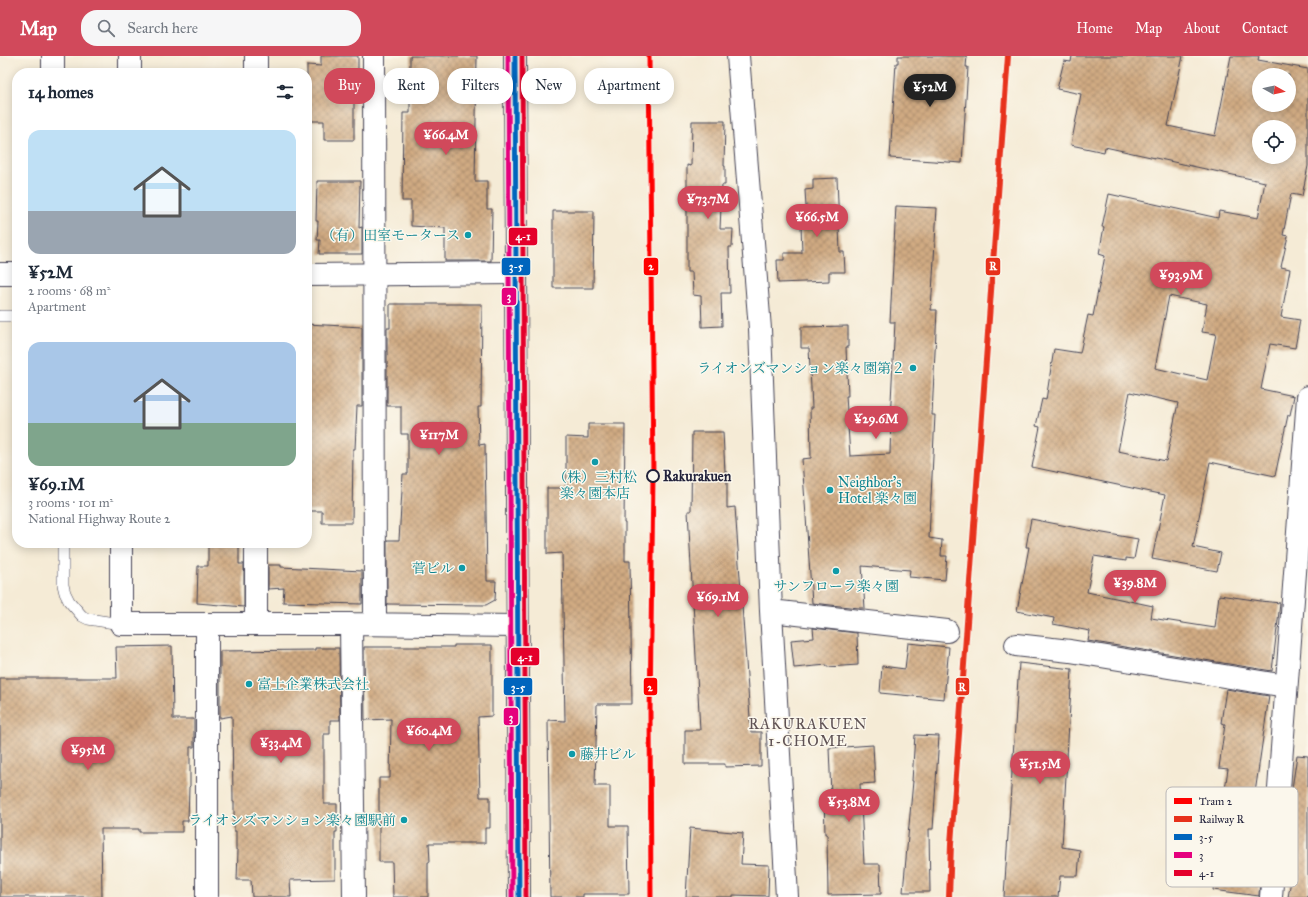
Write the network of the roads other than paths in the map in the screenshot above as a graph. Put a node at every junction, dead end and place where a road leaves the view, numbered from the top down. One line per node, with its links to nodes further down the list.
1 (53, 56): 7 (main road)
2 (130, 56): 8 (main road)
3 (256, 56): 9 (main road)
4 (374, 56): 14 (main road)
5 (515, 56): 10 (main road)
6 (738, 56): 22 (main road)
7 (53, 68)
8 (130, 68)
9 (256, 68)
10 (516, 273): 14 (main road); 28 (main road)
11 (0, 274): 12 (main road)
12 (12, 274)
13 (312, 275): 14 (main road)
14 (374, 275): 27 (main road)
15 (0, 316): 16 (lane)
16 (12, 316)
17 (1308, 397): 18 (main road)
18 (1303, 525): 31 (main road)
19 (63, 548): 23 (lane)
20 (121, 548): 23 (main road)
21 (256, 548): 25 (main road)
22 (770, 611): 29 (main road); 37 (main road)
23 (121, 624): 24 (main road)
24 (207, 624): 25 (main road); 34 (main road)
25 (256, 624): 26 (main road)
26 (351, 624): 27 (main road); 35 (main road)
27 (375, 624): 28 (main road)
28 (518, 626): 36 (main road)
29 (947, 631)
30 (1016, 645): 31 (main road)
31 (1286, 686): 32 (main road)
32 (1279, 787)
33 (1272, 887): 38 (main road)
34 (207, 897)
35 (354, 897)
36 (519, 897)
37 (787, 897)
38 (1271, 897)

